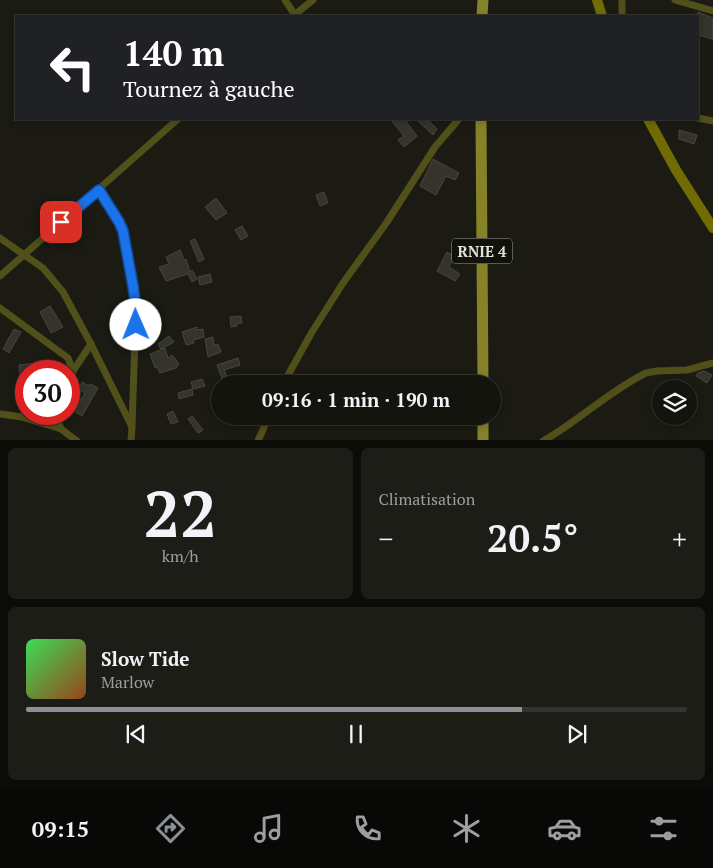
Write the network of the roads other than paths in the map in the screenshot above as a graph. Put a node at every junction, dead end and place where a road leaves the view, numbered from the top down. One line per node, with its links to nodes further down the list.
1 (285, 0): 8 (street)
2 (314, 0): 9 (street)
3 (483, 0): 10 (main road)
4 (597, 0): 11 (main road)
5 (622, 0): 12 (street)
6 (675, 0): 7 (street)
7 (713, 11)
8 (293, 15)
9 (295, 15)
10 (482, 15)
11 (602, 15)
12 (622, 15)
13 (699, 118): 18 (street)
14 (177, 120): 19 (street)
15 (458, 120): 29 (street)
16 (481, 120): 30 (main road, RNIE 4)
17 (649, 120): 20 (main road)
18 (713, 121)
19 (99, 190): 22 (street); 37 (street)
20 (713, 228)
21 (0, 238): 22 (street)
22 (23, 255): 23 (street); 25 (street)
23 (0, 276)
24 (0, 308): 26 (street)
25 (91, 344): 27 (street); 37 (street)
26 (69, 360)
27 (80, 360)
28 (713, 363): 43 (street)
29 (288, 375)
30 (483, 375)
31 (0, 414): 32 (street)
32 (15, 416)
33 (50, 425): 38 (street)
34 (60, 425): 38 (street)
35 (265, 425): 41 (street)
36 (483, 425): 42 (main road)
37 (132, 427): 40 (street)
38 (61, 428): 39 (street)
39 (77, 440)
40 (131, 440)
41 (258, 440)
42 (483, 440)
43 (543, 440)

